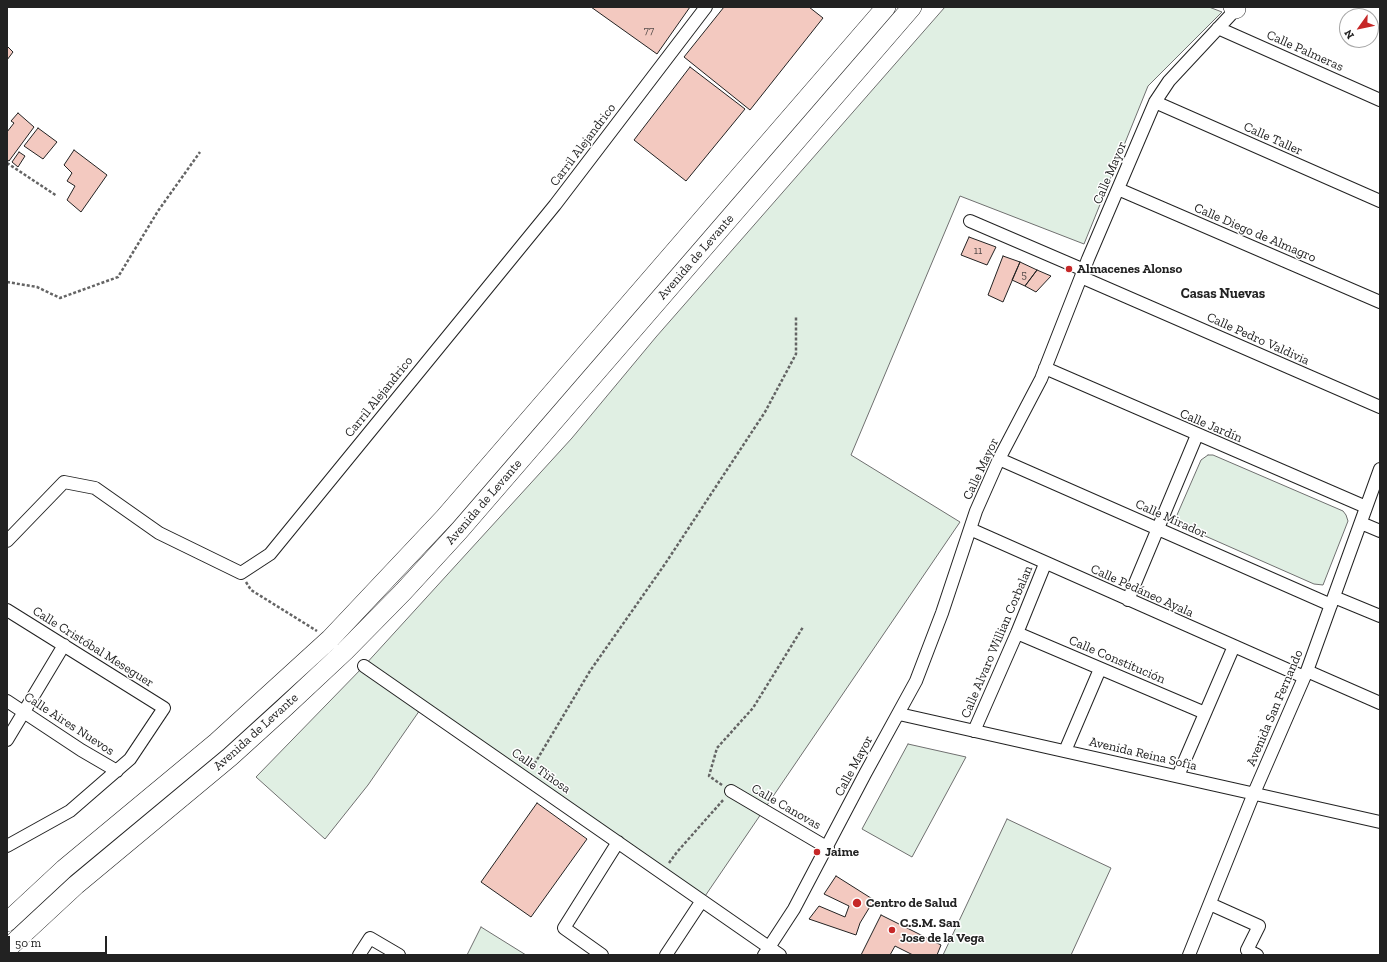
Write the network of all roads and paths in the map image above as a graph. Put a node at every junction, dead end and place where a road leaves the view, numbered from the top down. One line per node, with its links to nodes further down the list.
1 (706, 7): 30 (street, Carril Alejandrico)
2 (886, 7): 37 (main road, Avenida de Levante)
3 (912, 7): 64 (main road, Avenida de Levante)
4 (1236, 8): 5 (street, Calle Mayor)
5 (1218, 28): 6 (street, Calle Palmeras); 7 (street, Calle Mayor)
6 (1380, 100)
7 (1155, 102): 10 (street, Calle Mayor); 12 (street, Calle Taller)
8 (200, 152): 15 (path)
9 (7, 163): 11 (path)
10 (1118, 189): 14 (street, Calle Mayor); 16 (street, Calle Diego de Almagro)
11 (57, 196)
12 (1380, 201)
13 (970, 221): 14 (street, Calle Pedro Valdivia)
14 (1083, 274): 18 (street, Calle Mayor); 19 (street, Calle Pedro Valdivia)
15 (7, 282)
16 (1380, 302)
17 (796, 316): 53 (path)
18 (1045, 368): 20 (street, Calle Jardín); 21 (street, Calle Mayor)
19 (1380, 407)
20 (1197, 435): 23 (street, Calle Jardín); 26 (street)
21 (999, 459): 25 (street, Calle Mayor); 26 (street, Calle Mirador)
22 (1380, 469): 23 (street, Avenida San Fernando)
23 (1366, 507): 24 (street, Avenida San Fernando)
24 (1361, 523): 27 (street); 32 (street, Avenida San Fernando)
25 (970, 529): 29 (street, Calle Pedáneo Ayala); 47 (street, Calle Mayor)
26 (1157, 529): 31 (street); 32 (street, Calle Mirador)
27 (1380, 531)
28 (7, 541): 30 (street)
29 (1045, 564): 31 (street, Calle Pedáneo Ayala); 36 (street, Calle Alvaro Willian Corbalan)
30 (241, 573): 37 (path)
31 (1128, 600): 39 (street, Calle Pedáneo Ayala)
32 (1332, 601): 34 (street, Calle Mirador); 42 (street, Avenida San Fernando)
33 (7, 610): 38 (street, Calle Cristóbal Meseguer)
34 (1380, 616)
35 (803, 627): 54 (path)
36 (1018, 634): 41 (street, Calle Constitución); 48 (street, Calle Alvaro Willian Corbalan)
37 (330, 639): 63 (main road, Avenida de Levante)
38 (64, 645): 45 (street); 51 (street, Calle Cristóbal Meseguer)
39 (1234, 646): 42 (street, Calle Pedáneo Ayala); 46 (street)
40 (364, 666): 53 (street, Calle Tiñosa)
41 (1100, 669): 46 (street, Calle Constitución); 50 (street)
42 (1305, 674): 44 (street, Calle Pedáneo Ayala); 55 (street, Avenida San Fernando)
43 (7, 701): 45 (street, Calle Aires Nuevos)
44 (1380, 703)
45 (25, 712): 49 (street); 51 (street, Calle Aires Nuevos)
46 (1205, 713): 52 (street)
47 (899, 714): 48 (street, Avenida Reina Sofía); 59 (street, Calle Mayor)
48 (974, 731): 50 (street, Avenida Reina Sofía)
49 (7, 740)
50 (1065, 751): 52 (street, Avenida Reina Sofía)
51 (117, 771): 57 (street)
52 (1178, 776): 55 (street, Avenida Reina Sofía)
53 (526, 778): 58 (street, Calle Tiñosa)
54 (730, 790): 59 (street, Calle Canovas); 60 (path)
55 (1254, 793): 56 (street, Avenida Reina Sofía); 62 (street, Avenida San Fernando)
56 (1380, 822)
57 (9, 842)
58 (618, 842): 60 (street, Calle Tiñosa); 68 (street)
59 (828, 848): 65 (street, Calle Mayor)
60 (662, 874): 61 (street, Calle Tiñosa)
61 (701, 902): 65 (street, Calle Tiñosa); 69 (street)
62 (1210, 904): 71 (street, Avenida San Fernando); 72 (street)
63 (7, 922)
64 (7, 949)
65 (767, 951): 70 (street, Calle Tiñosa)
66 (359, 955): 67 (street)
67 (399, 955)
68 (602, 955)
69 (666, 955)
70 (780, 955)
71 (1189, 955)
72 (1257, 955)

